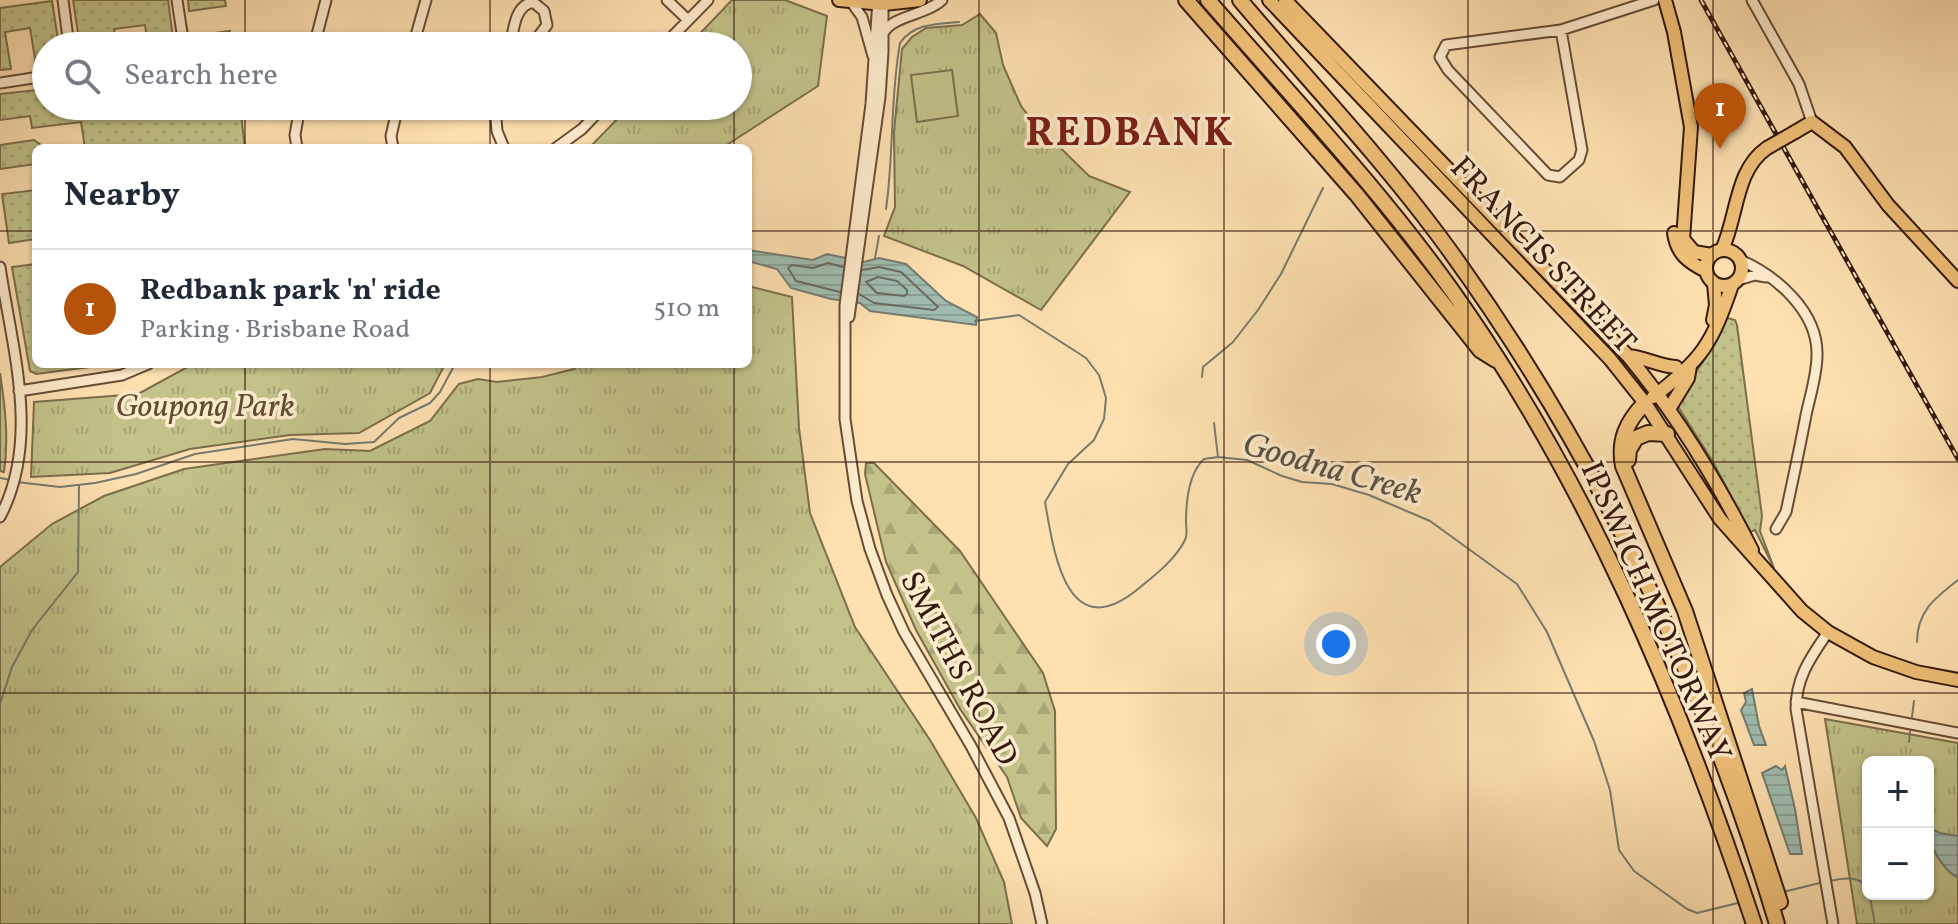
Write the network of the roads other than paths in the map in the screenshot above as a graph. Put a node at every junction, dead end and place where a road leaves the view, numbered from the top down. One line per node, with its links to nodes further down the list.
1 (63, 0): 21 (street)
2 (177, 0): 22 (street)
3 (326, 0): 23 (street)
4 (426, 0): 24 (street)
5 (667, 0): 19 (street)
6 (708, 0): 19 (street)
7 (920, 0): 18 (main road)
8 (942, 0): 28 (street)
9 (1186, 0): 53 (highway)
10 (1208, 0): 53 (highway, IPSWICH MOTORWAY)
11 (1240, 0): 71 (highway, IPSWICH MOTORWAY)
12 (1269, 0): 60 (main road, FRANCIS STREET)
13 (1285, 0): 52 (main road, FRANCIS STREET)
14 (1654, 0): 20 (street)
15 (1665, 0): 41 (main road)
16 (1752, 0): 36 (street)
17 (846, 1): 18 (main road); 29 (street)
18 (881, 2): 28 (street, SMITHS ROAD); 29 (street, SMITHS ROAD)
19 (688, 20): 27 (street)
20 (1561, 30): 20 (street)
21 (67, 32)
22 (182, 32)
23 (318, 32)
24 (417, 32)
25 (514, 32): 26 (street)
26 (542, 32)
27 (676, 32)
28 (884, 32): 44 (street, SMITHS ROAD)
29 (875, 63): 44 (street, SMITHS ROAD)
30 (32, 78): 31 (street)
31 (0, 83)
32 (298, 120): 37 (street)
33 (395, 120): 38 (street)
34 (496, 120): 39 (street)
35 (591, 120): 40 (street)
36 (1812, 122): 42 (main road, bridge); 49 (main road)
37 (296, 144)
38 (392, 144)
39 (502, 144)
40 (561, 144)
41 (1686, 192): 43 (main road); 47 (main road)
42 (1735, 217): 43 (main road); 45 (main road)
43 (1717, 252): 45 (main road); 47 (main road)
44 (854, 253): 74 (street, SMITHS ROAD)
45 (1738, 258): 48 (street); 50 (main road)
46 (0, 267): 59 (street)
47 (1706, 271): 51 (main road)
48 (1769, 278): 50 (street); 65 (street)
49 (1958, 281)
50 (1735, 283): 51 (main road); 54 (main road)
51 (1714, 284): 55 (main road)
52 (1628, 356): 55 (main road); 60 (main road, FRANCIS STREET)
53 (1500, 362): 73 (highway, IPSWICH MOTORWAY)
54 (1690, 366): 60 (main road); 61 (main road)
55 (1676, 367): 60 (main road)
56 (115, 368): 58 (street)
57 (137, 368): 58 (street)
58 (116, 376): 59 (street)
59 (19, 391): 64 (street)
60 (1652, 394): 61 (main road, FRANCIS STREET); 62 (main road, FRANCIS STREET); 63 (highway)
61 (1669, 409): 66 (main road, FRANCIS STREET)
62 (1667, 434): 63 (highway); 66 (main road, FRANCIS STREET)
63 (1640, 503): 71 (highway)
64 (0, 517)
65 (1776, 529)
66 (1758, 562): 67 (main road, FRANCIS STREET)
67 (1828, 632): 68 (main road, FRANCIS STREET); 69 (street)
68 (1958, 680)
69 (1796, 702): 70 (street); 75 (street)
70 (1958, 733)
71 (1765, 869): 72 (highway, IPSWICH MOTORWAY)
72 (1781, 919)
73 (1754, 923)
74 (1042, 924)
75 (1833, 924)

